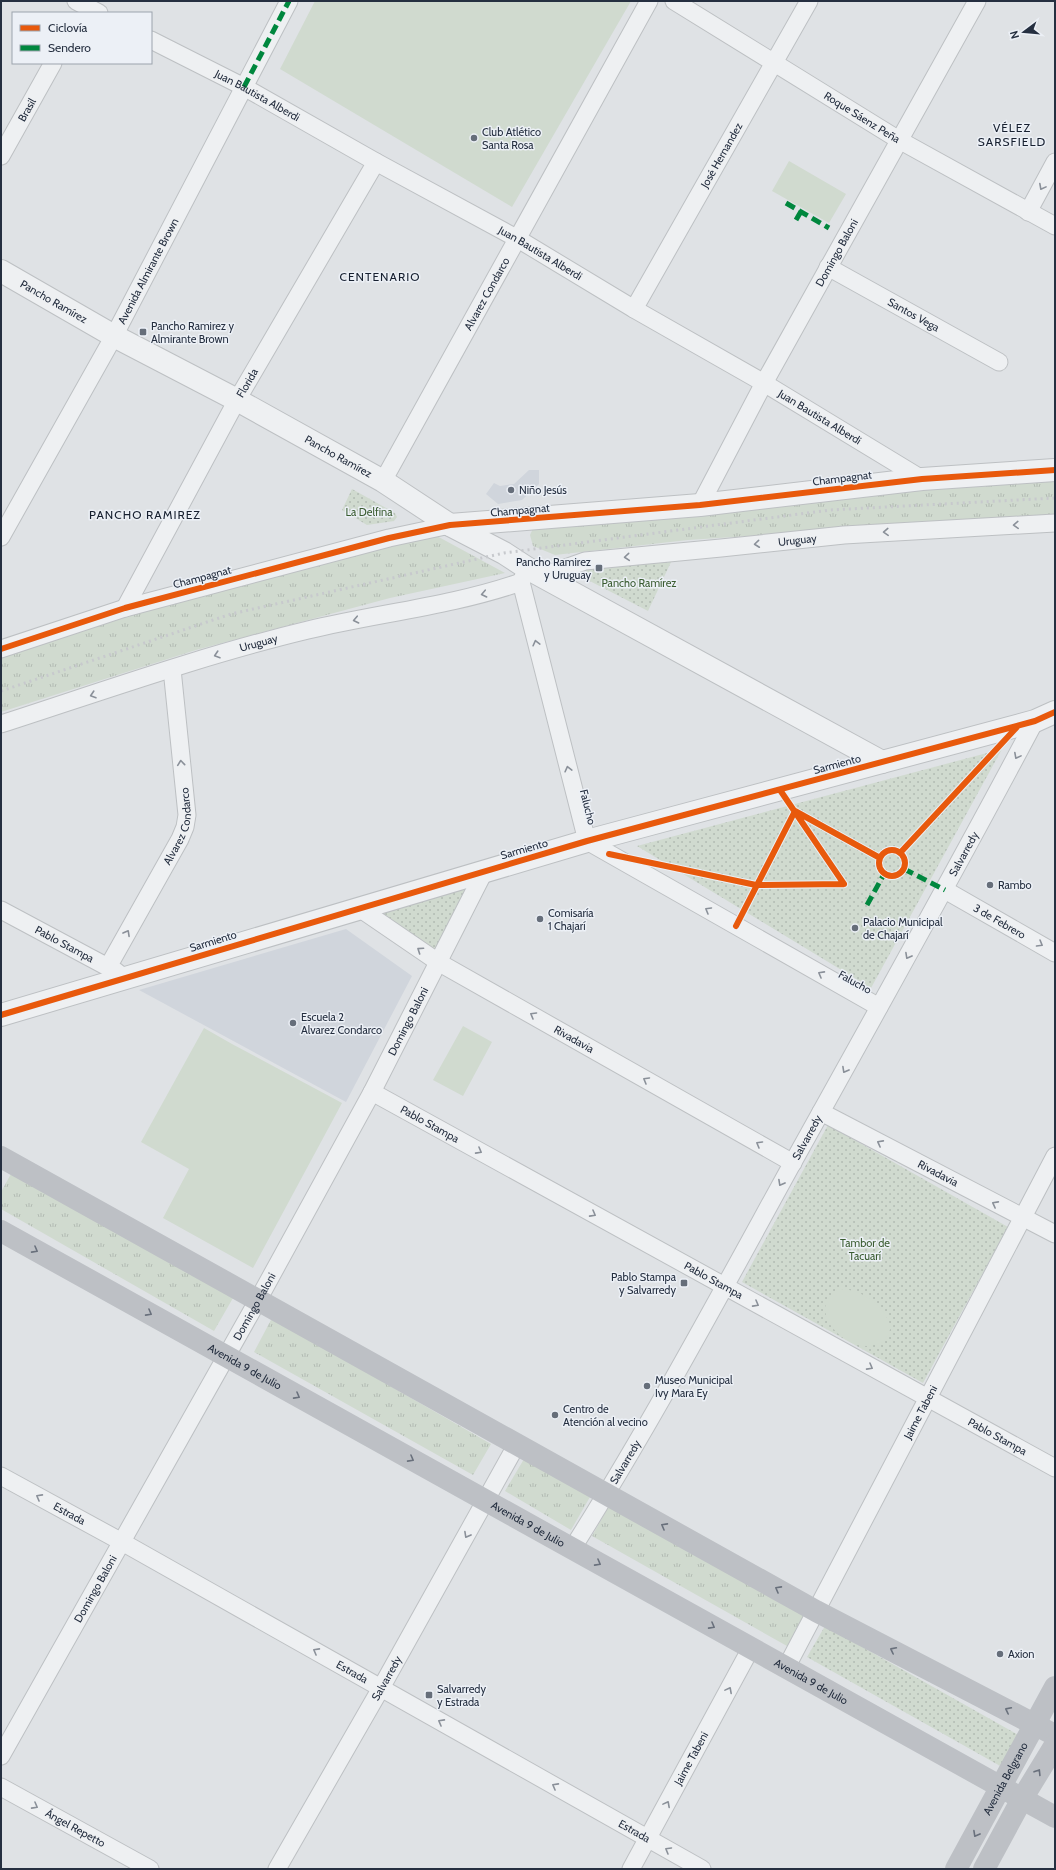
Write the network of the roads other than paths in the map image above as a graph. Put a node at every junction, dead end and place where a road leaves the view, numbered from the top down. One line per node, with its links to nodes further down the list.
1 (289, 1): 9 (street, Avenida Almirante Brown)
2 (650, 1): 16 (street, Alvarez Condarco)
3 (674, 1): 7 (street, Roque Sáenz Peña)
4 (809, 1): 7 (street, José Hernandez)
5 (977, 1): 10 (street, Domingo Baloni)
6 (152, 41): 9 (street, Juan Bautista Alberdi)
7 (773, 62): 10 (street, Roque Sáenz Peña); 19 (street, José Hernandez)
8 (52, 64): 11 (street, Brasil)
9 (244, 87): 12 (street, Juan Bautista Alberdi); 20 (street, Avenida Almirante Brown)
10 (899, 140): 14 (street, Roque Sáenz Peña); 17 (street, Domingo Baloni)
11 (1, 156)
12 (376, 162): 16 (street, Juan Bautista Alberdi); 23 (street, Florida)
13 (1055, 162): 14 (street, one-way to 14)
14 (1028, 212): 15 (street, Roque Sáenz Peña)
15 (1055, 226)
16 (518, 238): 19 (street, Juan Bautista Alberdi); 26 (street, Alvarez Condarco)
17 (828, 267): 21 (street, Santos Vega); 22 (street, Domingo Baloni)
18 (1, 271): 20 (street, Pancho Ramírez)
19 (634, 309): 22 (street, Juan Bautista Alberdi)
20 (114, 336): 23 (street, Pancho Ramírez); 30 (street, Avenida Almirante Brown)
21 (999, 362)
22 (764, 383): 25 (street, Juan Bautista Alberdi); 27 (street, Domingo Baloni)
23 (237, 400): 26 (street, Pancho Ramírez); 32 (street, Florida)
24 (1055, 470): 25 (street, Champagnat)
25 (922, 479): 27 (street, Champagnat)
26 (383, 481): 29 (street, Pancho Ramírez)
27 (700, 505): 29 (street, Champagnat)
28 (1055, 523): 31 (street, Uruguay, one-way to 31)
29 (450, 525): 31 (street, Pancho Ramírez); 32 (street, Champagnat)
30 (1, 537)
31 (530, 575): 34 (street, Uruguay, one-way to 34); 38 (street, Pancho Ramírez); 39 (street, Falucho, one-way to 31)
32 (125, 608): 33 (street, Champagnat)
33 (1, 649)
34 (172, 670): 37 (street, Uruguay, one-way to 37); 46 (street, Alvarez Condarco, one-way to 34)
35 (1055, 712): 36 (street, Sarmiento)
36 (1035, 721): 38 (street, Sarmiento); 41 (street, Salvarredy, one-way to 41)
37 (1, 724)
38 (882, 762): 39 (street, Sarmiento)
39 (587, 841): 40 (street, Sarmiento); 48 (street, Falucho, one-way to 39)
40 (484, 872): 42 (street, Sarmiento); 45 (street, Domingo Baloni)
41 (945, 890): 44 (street, 3 de Febrero, one-way to 44); 48 (street, Salvarredy, one-way to 48)
42 (359, 908): 45 (street, Rivadavia, one-way to 42); 47 (street, Sarmiento)
43 (1, 910): 46 (street, Pablo Stampa)
44 (1055, 953)
45 (438, 962): 50 (street, Domingo Baloni); 54 (street, Rivadavia, one-way to 45)
46 (108, 967): 47 (street, Pablo Stampa)
47 (128, 977): 49 (street, Sarmiento)
48 (880, 1007): 51 (street, Salvarredy, one-way to 51)
49 (1, 1015)
50 (372, 1092): 58 (street, Pablo Stampa, one-way to 58); 59 (street, Domingo Baloni)
51 (821, 1112): 54 (street, Salvarredy); 55 (street, Rivadavia, one-way to 51)
52 (1055, 1156): 55 (street, Jaime Tabeni)
53 (1, 1157): 59 (main road)
54 (793, 1163): 58 (street, Salvarredy, one-way to 58)
55 (1023, 1218): 57 (street, Rivadavia); 61 (street, Jaime Tabeni)
56 (1, 1231): 60 (main road, Avenida 9 de Julio, one-way to 60)
57 (1055, 1234)
58 (724, 1286): 61 (street, Pablo Stampa, one-way to 61); 65 (street, Salvarredy)
59 (258, 1300): 60 (street, Domingo Baloni); 62 (main road)
60 (227, 1357): 66 (main road, Avenida 9 de Julio, one-way to 66); 67 (street, Domingo Baloni)
61 (928, 1398): 63 (street, Pablo Stampa); 69 (street, Jaime Tabeni)
62 (517, 1444): 65 (main road); 66 (street, Salvarredy)
63 (1055, 1468)
64 (1, 1476): 67 (street, Estrada, one-way to 64)
65 (607, 1494): 68 (street, Salvarredy); 69 (main road, one-way to 65)
66 (486, 1501): 68 (main road, Avenida 9 de Julio); 73 (street, Salvarredy, one-way to 73)
67 (122, 1542): 73 (street, Estrada, one-way to 67); 77 (street, Domingo Baloni)
68 (572, 1549): 70 (main road, Avenida 9 de Julio, one-way to 70)
69 (816, 1611): 71 (street, Jaime Tabeni); 74 (main road, one-way to 69)
70 (751, 1648): 71 (main road, Avenida 9 de Julio); 82 (street, Jaime Tabeni, one-way to 70)
71 (786, 1668): 79 (main road, Avenida 9 de Julio)
72 (1055, 1687): 74 (main road, Avenida Belgrano)
73 (381, 1688): 82 (street, Estrada, one-way to 73); 84 (street, Salvarredy)
74 (1035, 1724): 75 (main road); 79 (main road, Avenida Belgrano)
75 (1055, 1735)
76 (1055, 1745): 80 (main road, one-way to 76)
77 (1, 1756)
78 (1, 1787): 83 (street, Ángel Repetto, one-way to 83)
79 (1001, 1787): 80 (main road, Avenida 9 de Julio); 87 (main road, Avenida Belgrano, one-way to 87)
80 (1022, 1799): 81 (main road, Avenida 9 de Julio); 88 (main road)
81 (1055, 1817)
82 (648, 1838): 85 (street, Jaime Tabeni); 86 (street, Estrada, one-way to 82)
83 (150, 1869)
84 (277, 1869)
85 (631, 1869)
86 (702, 1869)
87 (956, 1869)
88 (984, 1869)

